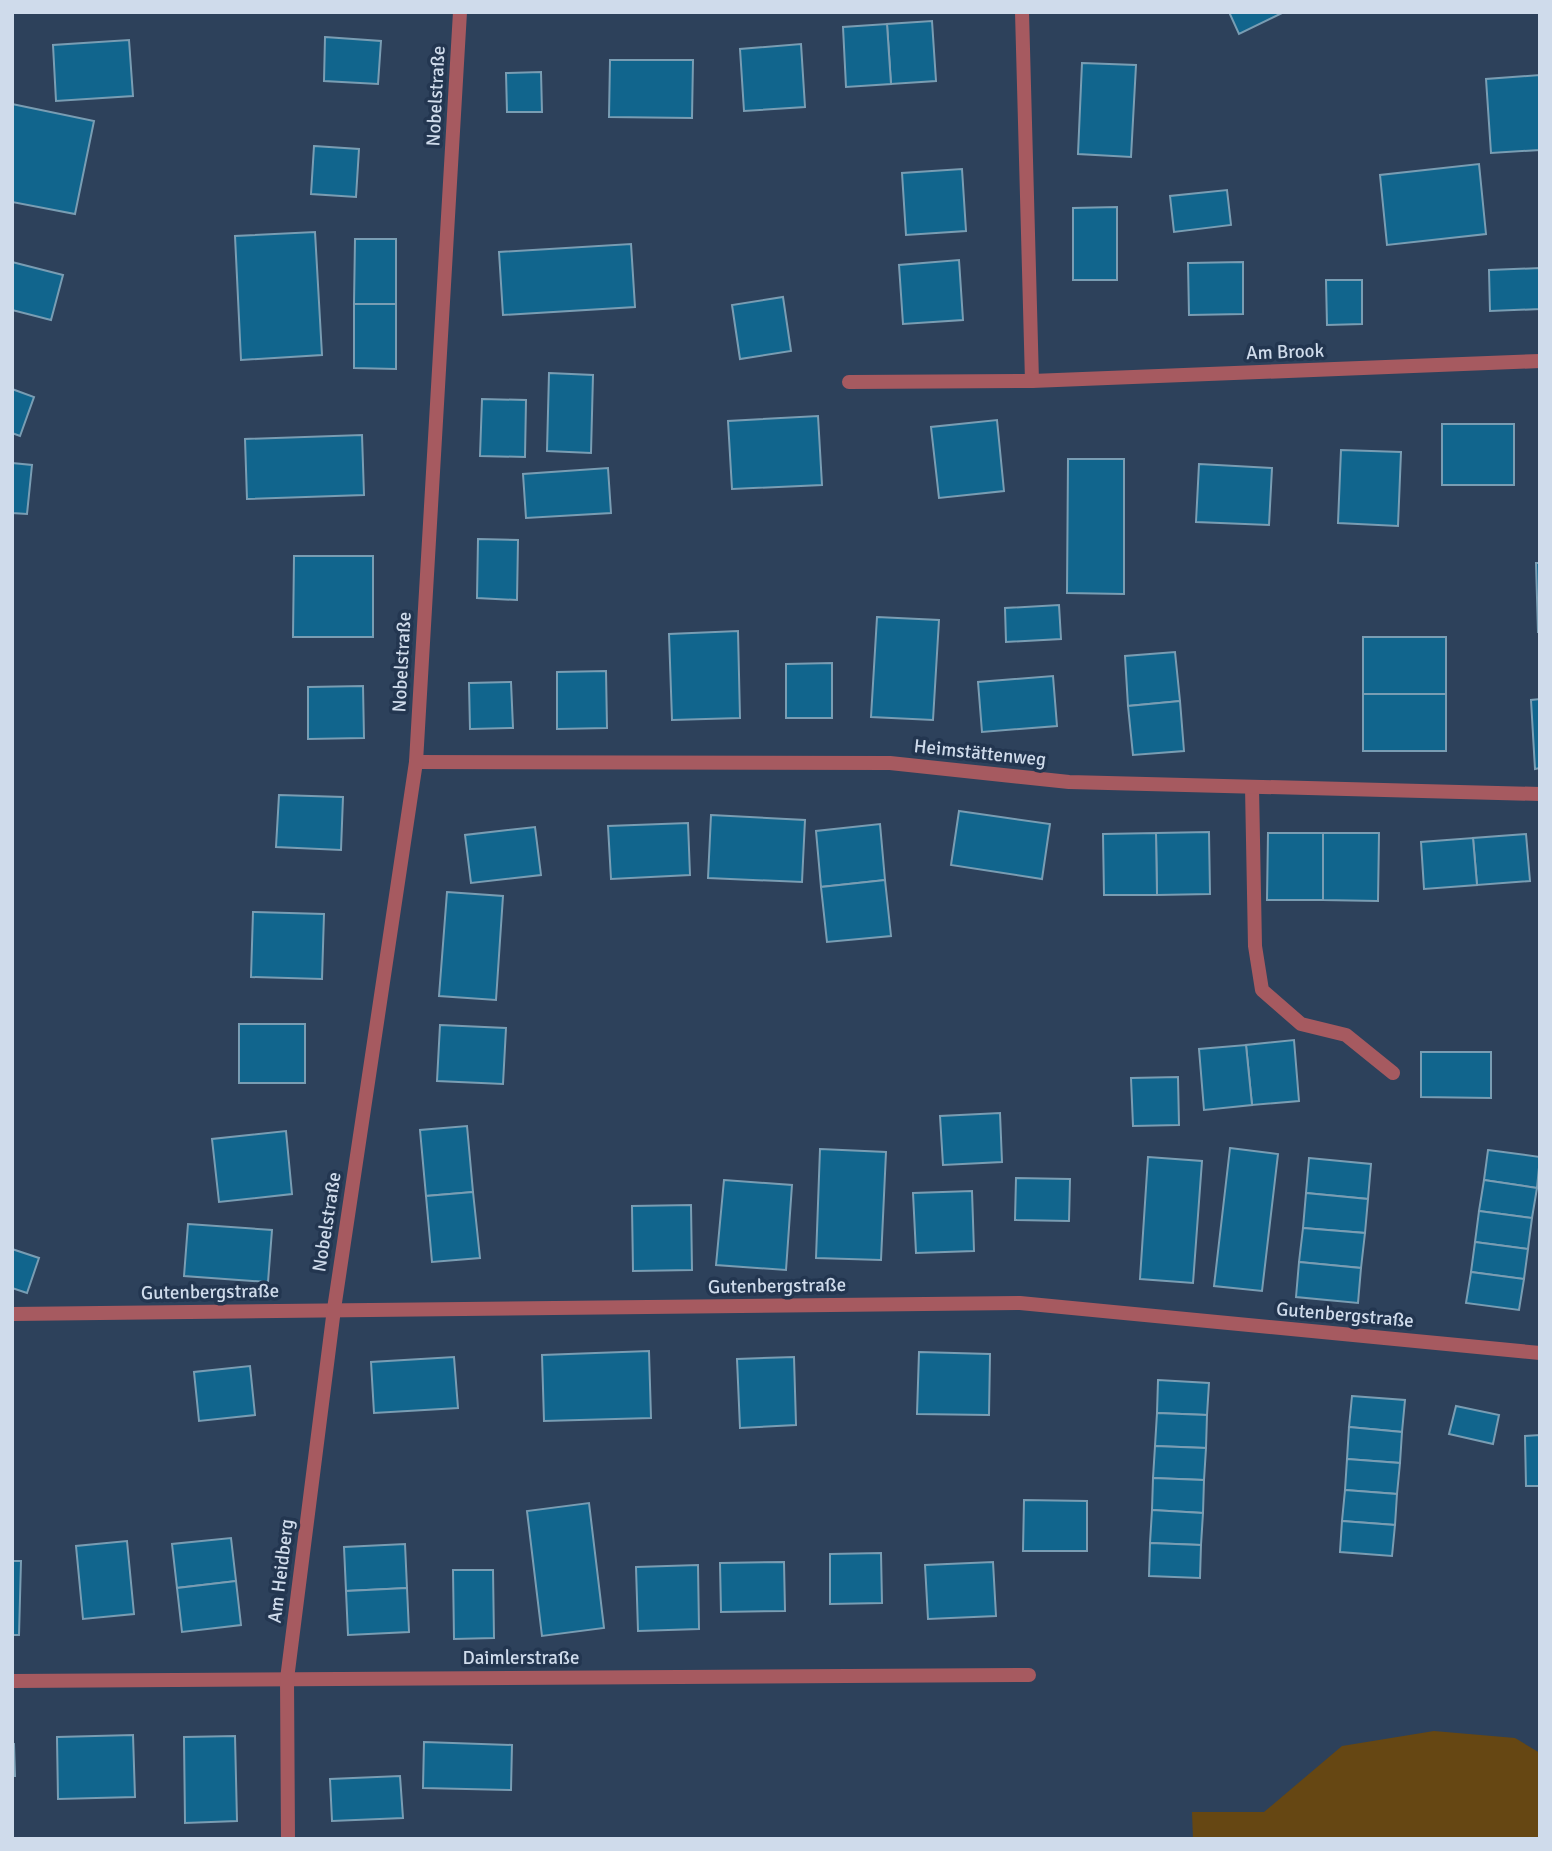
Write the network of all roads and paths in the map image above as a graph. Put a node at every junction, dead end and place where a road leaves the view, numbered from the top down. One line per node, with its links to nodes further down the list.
1 (460, 12): 6 (street, Nobelstraße)
2 (1022, 12): 4 (street)
3 (1540, 361): 4 (street, Am Brook)
4 (1032, 381): 5 (street, Am Brook)
5 (849, 382)
6 (416, 762): 7 (street, Heimstättenweg); 10 (street, Nobelstraße)
7 (1252, 787): 8 (street, Heimstättenweg); 9 (street)
8 (1540, 794)
9 (1394, 1073)
10 (334, 1309): 11 (street, Gutenbergstraße); 12 (street, Gutenbergstraße); 14 (street, Am Heidberg)
11 (12, 1314)
12 (1540, 1353)
13 (1029, 1675): 14 (street, Daimlerstraße)
14 (287, 1679): 15 (street, Daimlerstraße); 16 (street, Am Heidberg)
15 (12, 1681)
16 (288, 1839)

